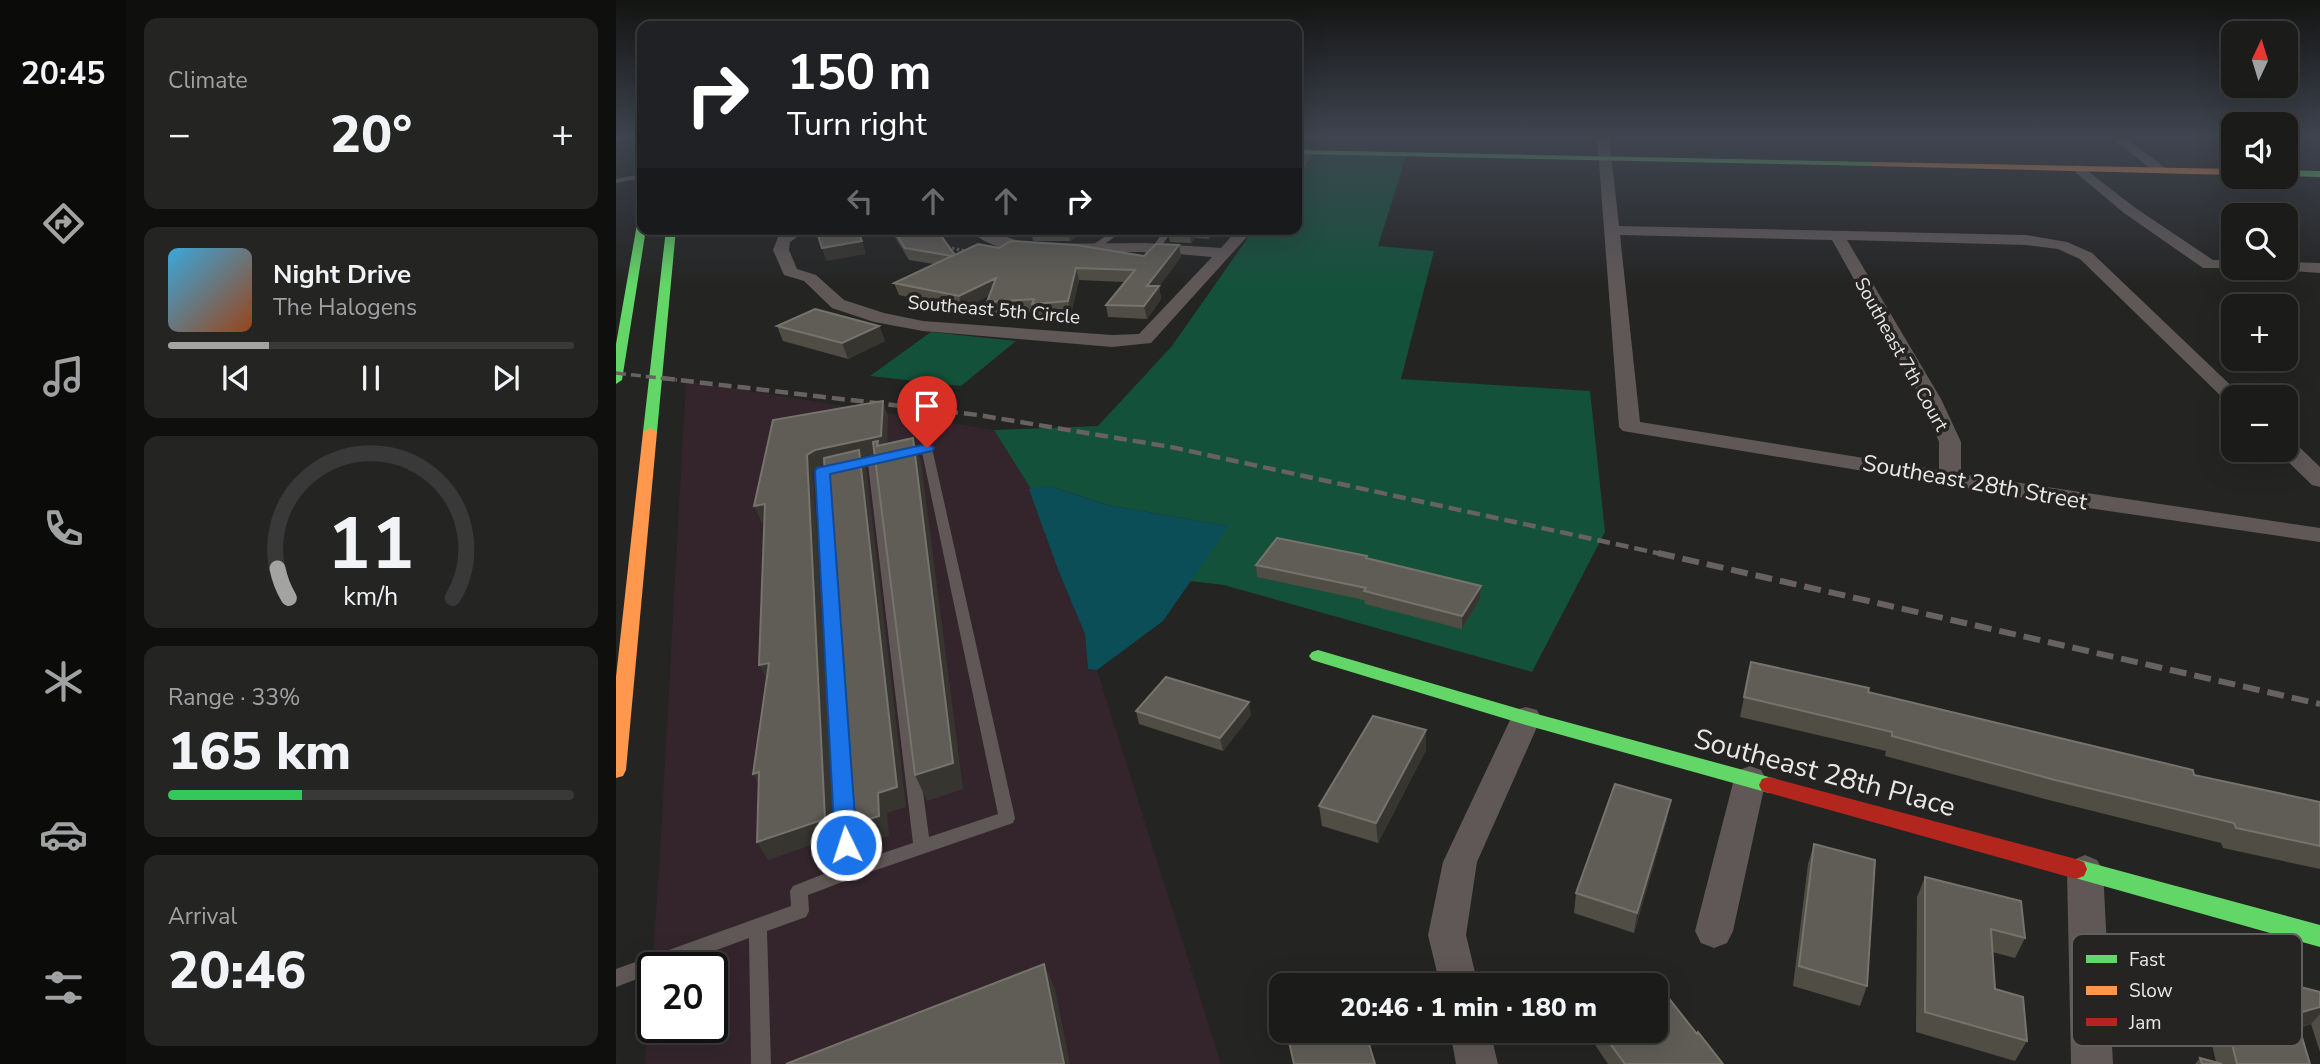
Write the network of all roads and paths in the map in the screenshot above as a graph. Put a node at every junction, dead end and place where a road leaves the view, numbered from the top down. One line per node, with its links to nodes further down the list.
1 (1609, 186): 3 (street)
2 (2100, 186): 15 (street)
3 (1613, 230): 11 (street); 22 (street, Southeast 28th Street)
4 (640, 235): 18 (main road)
5 (670, 235): 27 (main road)
6 (791, 235): 14 (street, Southeast 5th Circle)
7 (985, 235): 12 (street)
8 (1112, 235): 12 (lane)
9 (1165, 235): 13 (lane)
10 (1242, 235): 14 (street, Southeast 5th Circle)
11 (1837, 236): 19 (street); 22 (street, Southeast 7th Court)
12 (1094, 248): 13 (street)
13 (1156, 248): 14 (street)
14 (1225, 253)
15 (2221, 265)
16 (2298, 267): 17 (street)
17 (2320, 268)
18 (616, 380)
19 (2221, 385)
20 (2298, 459): 23 (street)
21 (873, 460): 29 (lane); 29 (lane); 31 (lane)
22 (1950, 477): 24 (street, Southeast 28th Street)
23 (2320, 480)
24 (2320, 535)
25 (1318, 656): 26 (main road, Southeast 28th Place)
26 (1526, 718): 28 (main road, Southeast 28th Place); 36 (street)
27 (616, 770)
28 (1750, 779): 30 (main road, Southeast 28th Place); 33 (street)
29 (922, 847): 31 (lane)
30 (2085, 870): 34 (street); 35 (main road, Southeast 28th Place)
31 (848, 872): 32 (lane)
32 (758, 926): 37 (lane); 40 (lane)
33 (1714, 931)
34 (2087, 934)
35 (2320, 936)
36 (1456, 973)
37 (616, 978)
38 (1473, 1043): 41 (street)
39 (2091, 1046): 42 (street)
40 (761, 1064)
41 (1477, 1064)
42 (2092, 1064)

